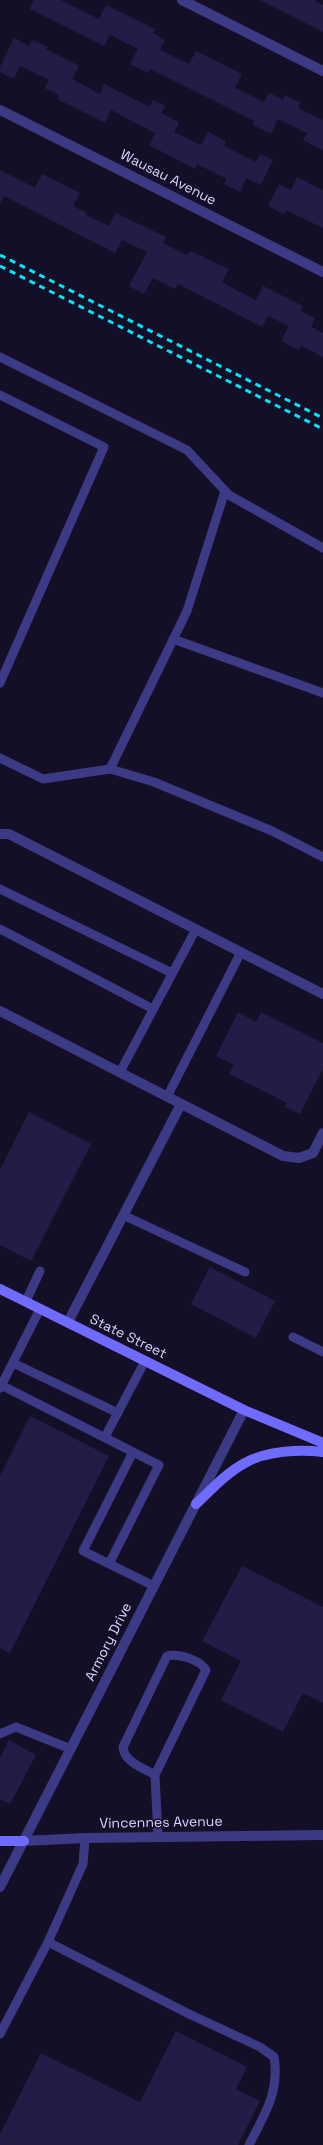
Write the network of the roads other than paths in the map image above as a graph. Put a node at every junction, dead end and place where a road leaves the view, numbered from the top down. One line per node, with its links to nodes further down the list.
1 (182, 0): 2 (street)
2 (323, 71)
3 (0, 110): 4 (street, Wausau Avenue)
4 (323, 272)
5 (0, 357): 7 (lane)
6 (0, 395): 10 (lane)
7 (225, 491): 8 (lane); 9 (lane)
8 (323, 548)
9 (173, 639): 11 (lane); 13 (lane)
10 (0, 683)
11 (323, 693)
12 (0, 758): 13 (lane)
13 (110, 769): 15 (lane)
14 (0, 834): 18 (street)
15 (323, 858)
16 (0, 890): 20 (lane)
17 (0, 929): 22 (lane)
18 (196, 929): 19 (street); 20 (lane)
19 (241, 952): 21 (street); 25 (lane)
20 (172, 973): 22 (lane)
21 (323, 994)
22 (153, 1009): 24 (lane)
23 (0, 1011): 24 (street)
24 (120, 1072): 25 (street)
25 (167, 1097): 26 (street)
26 (181, 1104): 27 (street); 28 (street)
27 (323, 1133)
28 (124, 1215): 30 (lane); 34 (street)
29 (40, 1272): 32 (lane)
30 (245, 1272)
31 (0, 1289): 32 (street, State Street)
32 (26, 1301): 33 (street, State Street)
33 (40, 1309): 34 (street, State Street); 38 (lane)
34 (68, 1322): 37 (street, State Street)
35 (293, 1337): 36 (lane)
36 (323, 1352)
37 (145, 1361): 40 (street, State Street); 41 (lane)
38 (13, 1363): 39 (lane); 41 (lane)
39 (1, 1387): 42 (lane)
40 (244, 1410): 43 (street, State Street); 46 (street, Armory Drive)
41 (118, 1413): 42 (lane)
42 (105, 1437): 44 (lane)
43 (323, 1443)
44 (134, 1452): 47 (lane); 47 (lane)
45 (323, 1452): 46 (street)
46 (196, 1504): 48 (street, Armory Drive)
47 (109, 1564): 48 (lane)
48 (154, 1586): 50 (street, Armory Drive)
49 (0, 1734): 50 (lane)
50 (71, 1749): 56 (street, Armory Drive)
51 (156, 1775): 51 (lane); 53 (lane)
52 (323, 1835): 53 (street, Vincennes Avenue)
53 (158, 1837): 54 (street, Vincennes Avenue)
54 (85, 1838): 56 (street, Vincennes Avenue); 58 (lane)
55 (0, 1841): 56 (street, Vincennes Avenue)
56 (24, 1841): 57 (street, Armory Drive)
57 (0, 1887)
58 (48, 1942): 59 (lane); 60 (lane)
59 (0, 2034)
60 (249, 2145)

